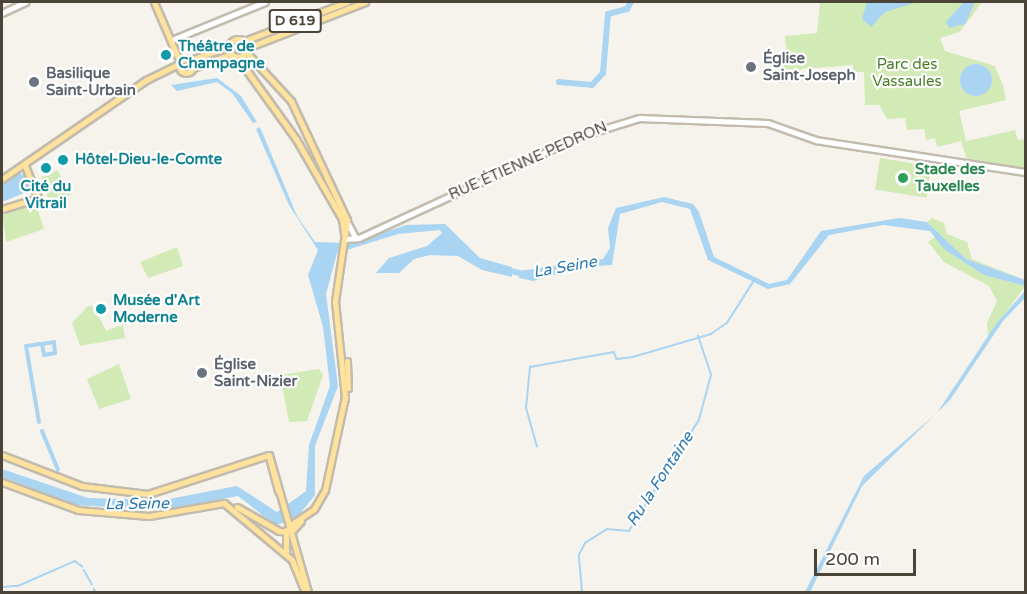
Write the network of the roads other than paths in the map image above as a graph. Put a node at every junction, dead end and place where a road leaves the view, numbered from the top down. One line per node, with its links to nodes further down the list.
1 (26, 2): 6 (street)
2 (156, 2): 7 (main road); 13 (main road)
3 (347, 2): 8 (main road, D 619)
4 (365, 2): 10 (main road, D 619)
5 (262, 3): 7 (street)
6 (2, 14)
7 (174, 39): 13 (main road)
8 (244, 41): 9 (main road); 10 (main road)
9 (228, 47): 11 (main road); 13 (main road)
10 (246, 50): 12 (main road); 20 (main road)
11 (231, 54): 12 (main road); 14 (main road)
12 (237, 57): 21 (main road)
13 (184, 61): 14 (main road); 15 (main road); 16 (main road)
14 (193, 68): 16 (main road)
15 (161, 70): 16 (main road); 17 (main road)
16 (183, 72)
17 (22, 167): 19 (main road); 22 (main road)
18 (1026, 172): 24 (street, RUE ÉTIENNE PEDRON)
19 (2, 179)
20 (342, 203): 21 (main road); 23 (main road)
21 (336, 208): 25 (main road)
22 (2, 209)
23 (348, 223): 24 (street); 25 (main road)
24 (356, 238): 25 (street, RUE ÉTIENNE PEDRON)
25 (344, 241): 29 (main road)
26 (2, 455): 29 (main road)
27 (2, 482): 28 (main road)
28 (224, 503): 29 (main road); 30 (main road)
29 (290, 528): 30 (main road); 31 (main road)
30 (286, 554): 31 (main road)
31 (306, 592)

